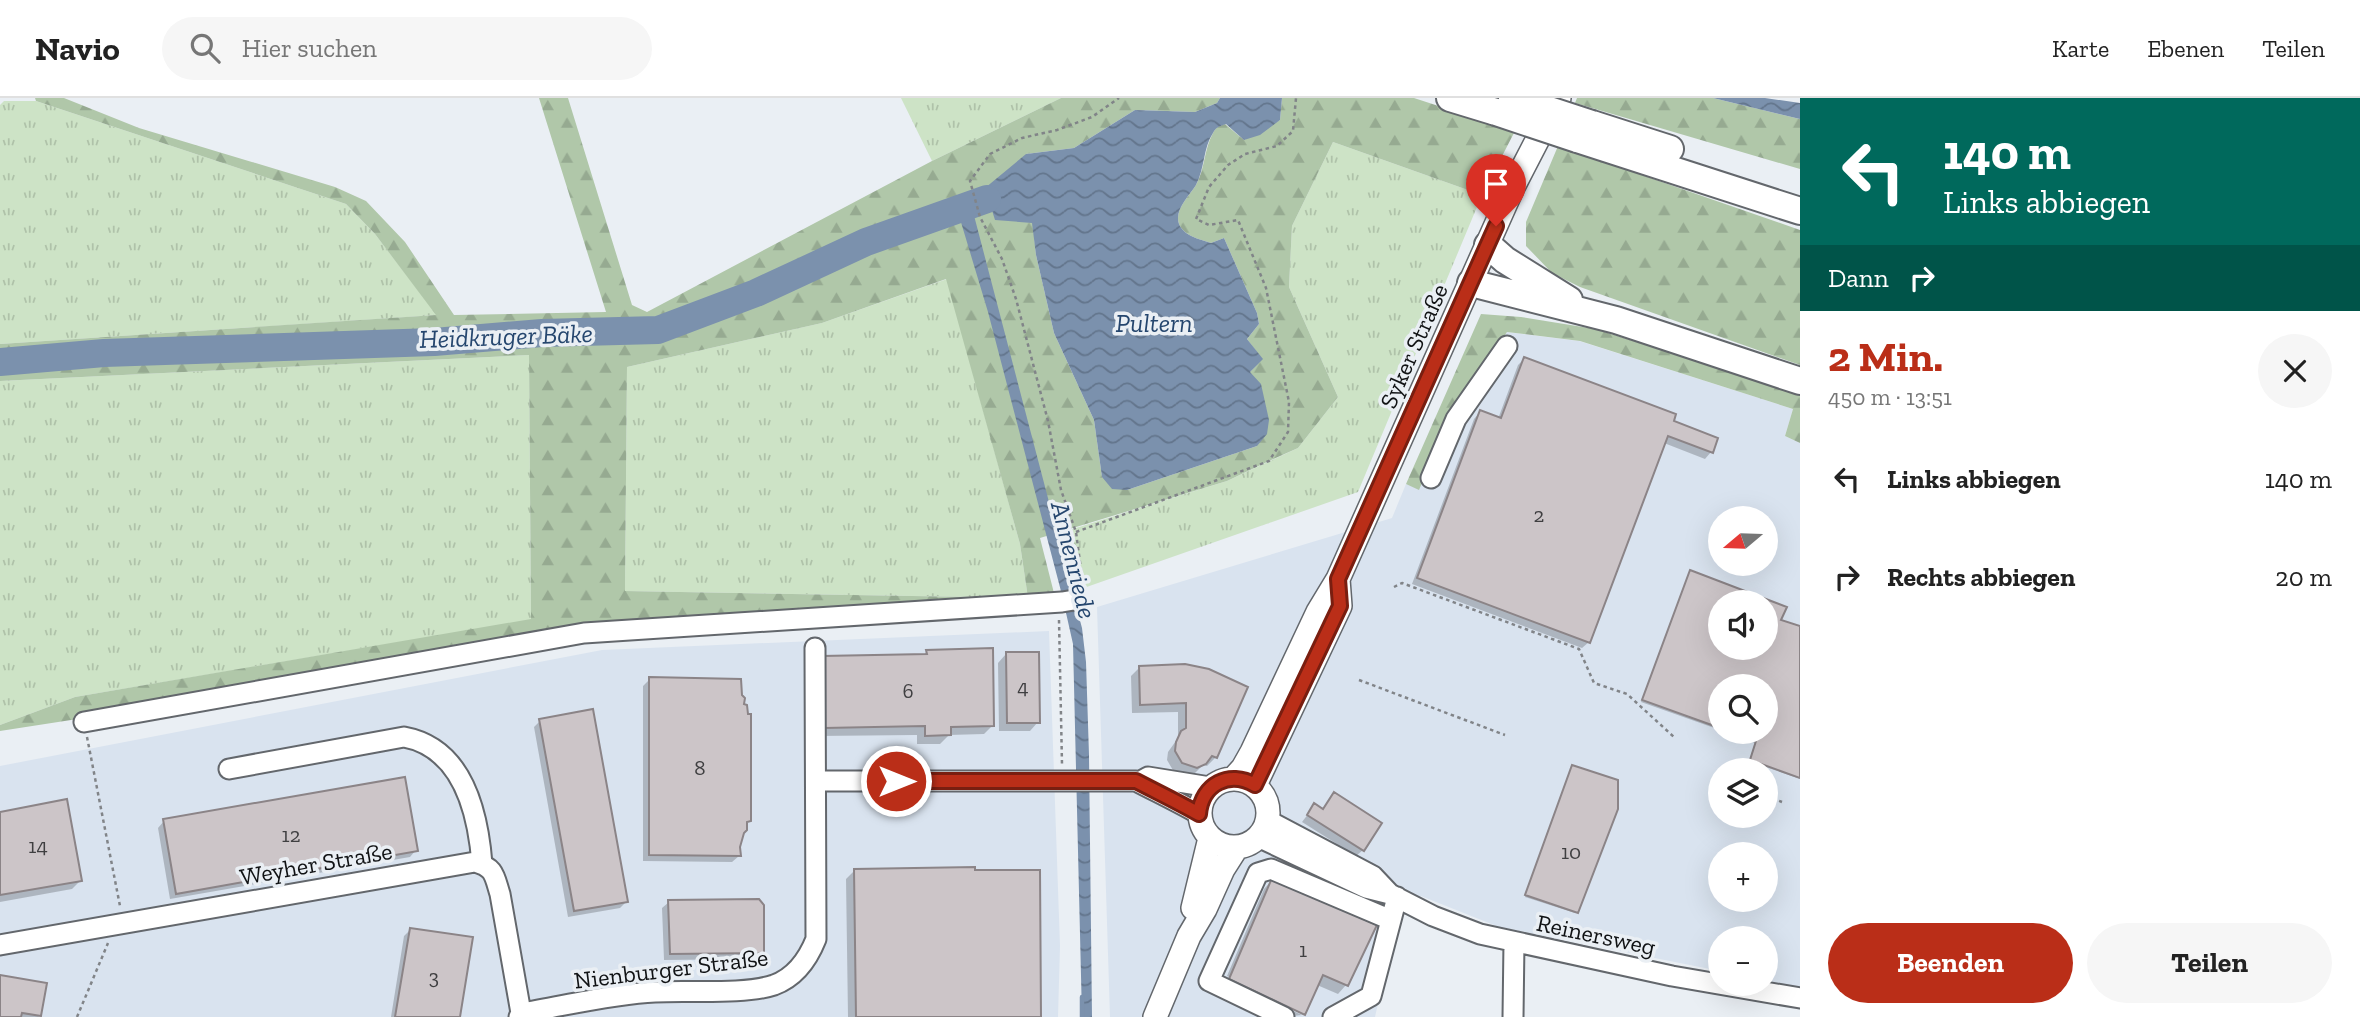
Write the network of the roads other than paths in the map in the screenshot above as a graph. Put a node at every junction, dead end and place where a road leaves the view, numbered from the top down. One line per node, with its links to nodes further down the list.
1 (1450, 98): 3 (highway)
2 (1559, 98): 7 (main road, Syker Straße)
3 (1504, 105): 4 (highway, bridge)
4 (1584, 131): 5 (highway); 6 (highway)
5 (1800, 192)
6 (1800, 211)
7 (1488, 245): 8 (main road, Syker Straße); 9 (highway)
8 (1471, 283): 9 (highway); 19 (main road, Syker Straße)
9 (1592, 313): 11 (highway)
10 (1507, 346): 12 (street)
11 (1800, 381)
12 (1431, 478)
13 (1064, 602): 15 (street)
14 (816, 648): 17 (street, Nienburger Straße)
15 (84, 722)
16 (229, 769): 25 (street)
17 (816, 781): 18 (street); 32 (street, Nienburger Straße)
18 (1139, 782): 20 (street); 21 (street)
19 (1244, 782): 20 (main road); 22 (main road)
20 (1210, 787): 21 (main road)
21 (1199, 814): 23 (main road)
22 (1263, 828): 24 (main road); 26 (street, Reinersweg)
23 (1210, 838): 24 (main road); 28 (main road)
24 (1237, 847): 28 (main road)
25 (482, 864): 30 (street, Weyher Straße); 32 (street)
26 (1394, 896): 27 (street); 29 (street, Reinersweg)
27 (1391, 920): 34 (street); 35 (street)
28 (1189, 936): 33 (main road)
29 (1514, 942): 31 (street, Reinersweg); 36 (street)
30 (0, 945)
31 (1800, 998)
32 (520, 1015)
33 (1155, 1017)
34 (1284, 1017)
35 (1333, 1017)
36 (1513, 1017)

